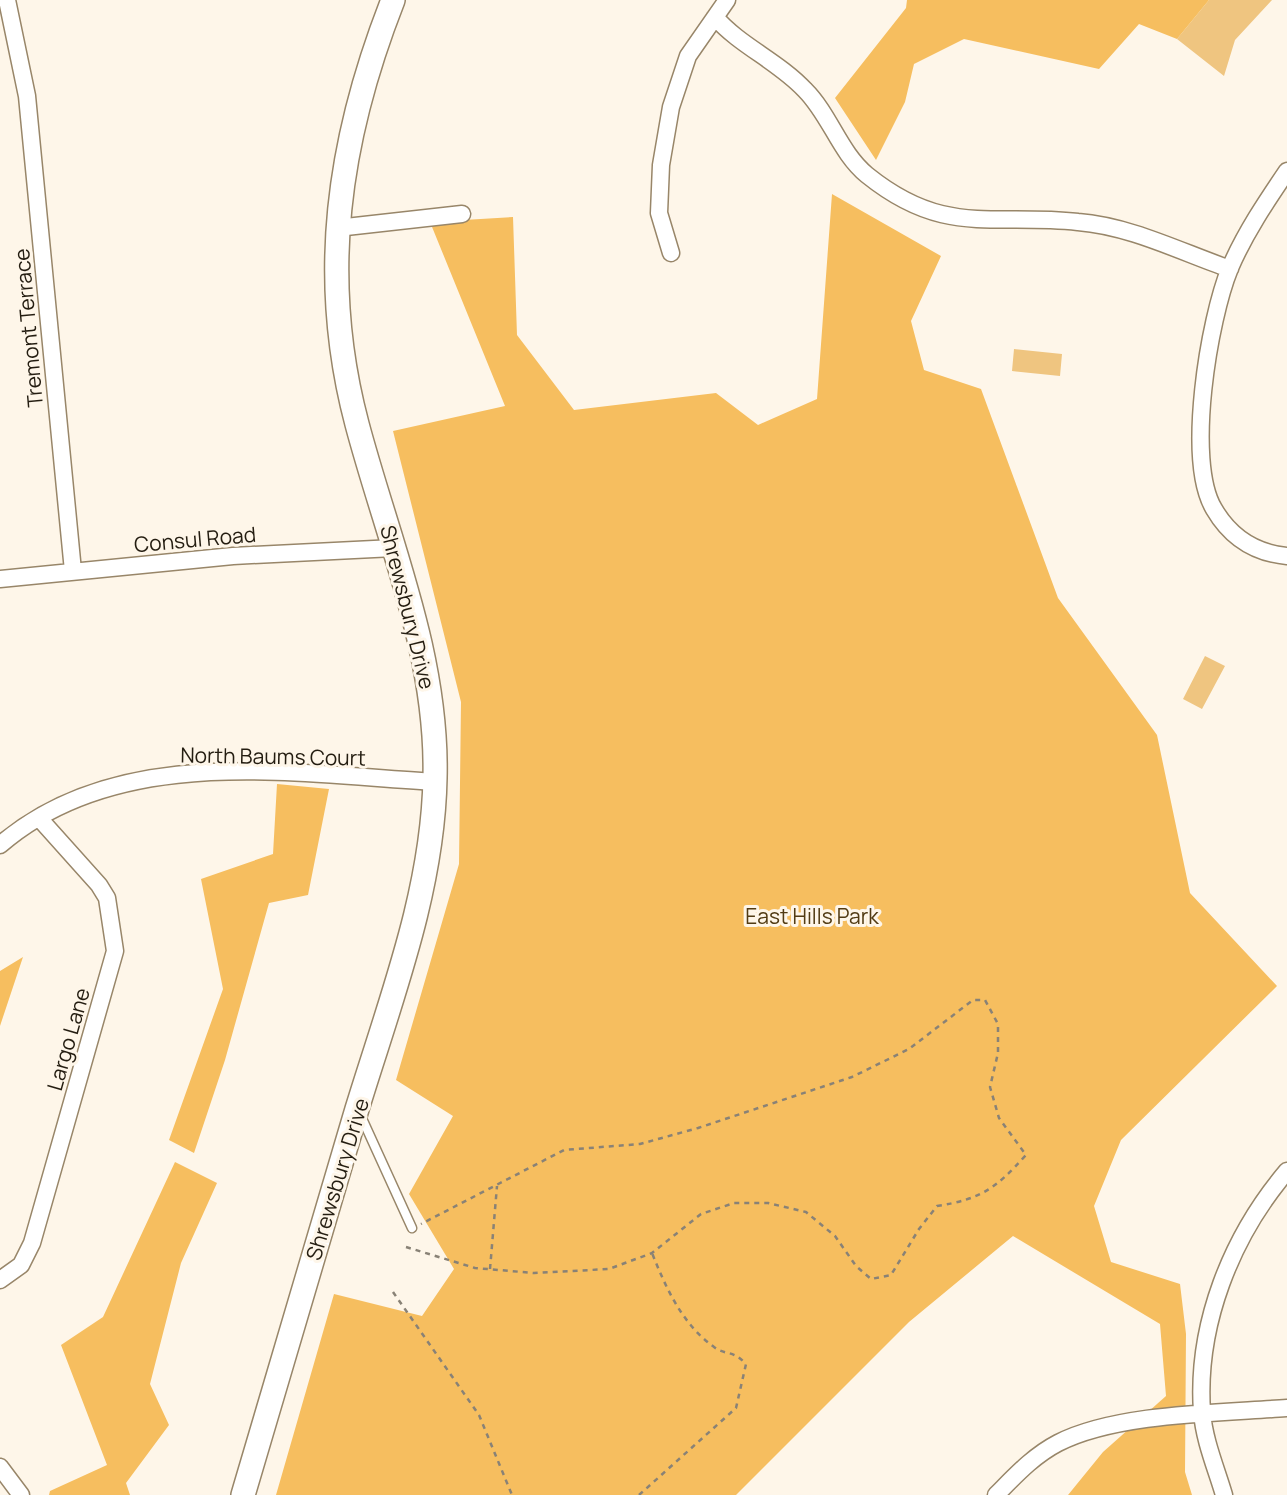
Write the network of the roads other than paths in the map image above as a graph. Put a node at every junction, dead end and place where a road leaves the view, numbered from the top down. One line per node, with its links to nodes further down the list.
1 (7, 0): 12 (street, Tremont Terrace)
2 (393, 0): 7 (main road, Shrewsbury Drive)
3 (727, 0): 4 (street)
4 (715, 16): 8 (street); 9 (street)
5 (1287, 171): 9 (street)
6 (462, 214): 7 (street)
7 (337, 228): 10 (main road, Shrewsbury Drive)
8 (671, 253)
9 (1230, 269): 11 (street)
10 (394, 548): 12 (street, Consul Road); 14 (main road, Shrewsbury Drive)
11 (1287, 555)
12 (73, 571): 13 (street, Consul Road)
13 (0, 579)
14 (435, 782): 15 (street, North Baums Court); 17 (main road, Shrewsbury Drive)
15 (39, 818): 16 (street, North Baums Court); 20 (street, Largo Lane)
16 (0, 845)
17 (357, 1108): 19 (lane); 25 (main road, Shrewsbury Drive)
18 (1287, 1171): 22 (street)
19 (412, 1228)
20 (0, 1280)
21 (1287, 1408): 22 (street)
22 (1202, 1415): 26 (street); 27 (street)
23 (0, 1467): 24 (street)
24 (21, 1495)
25 (243, 1495)
26 (996, 1495)
27 (1224, 1495)

